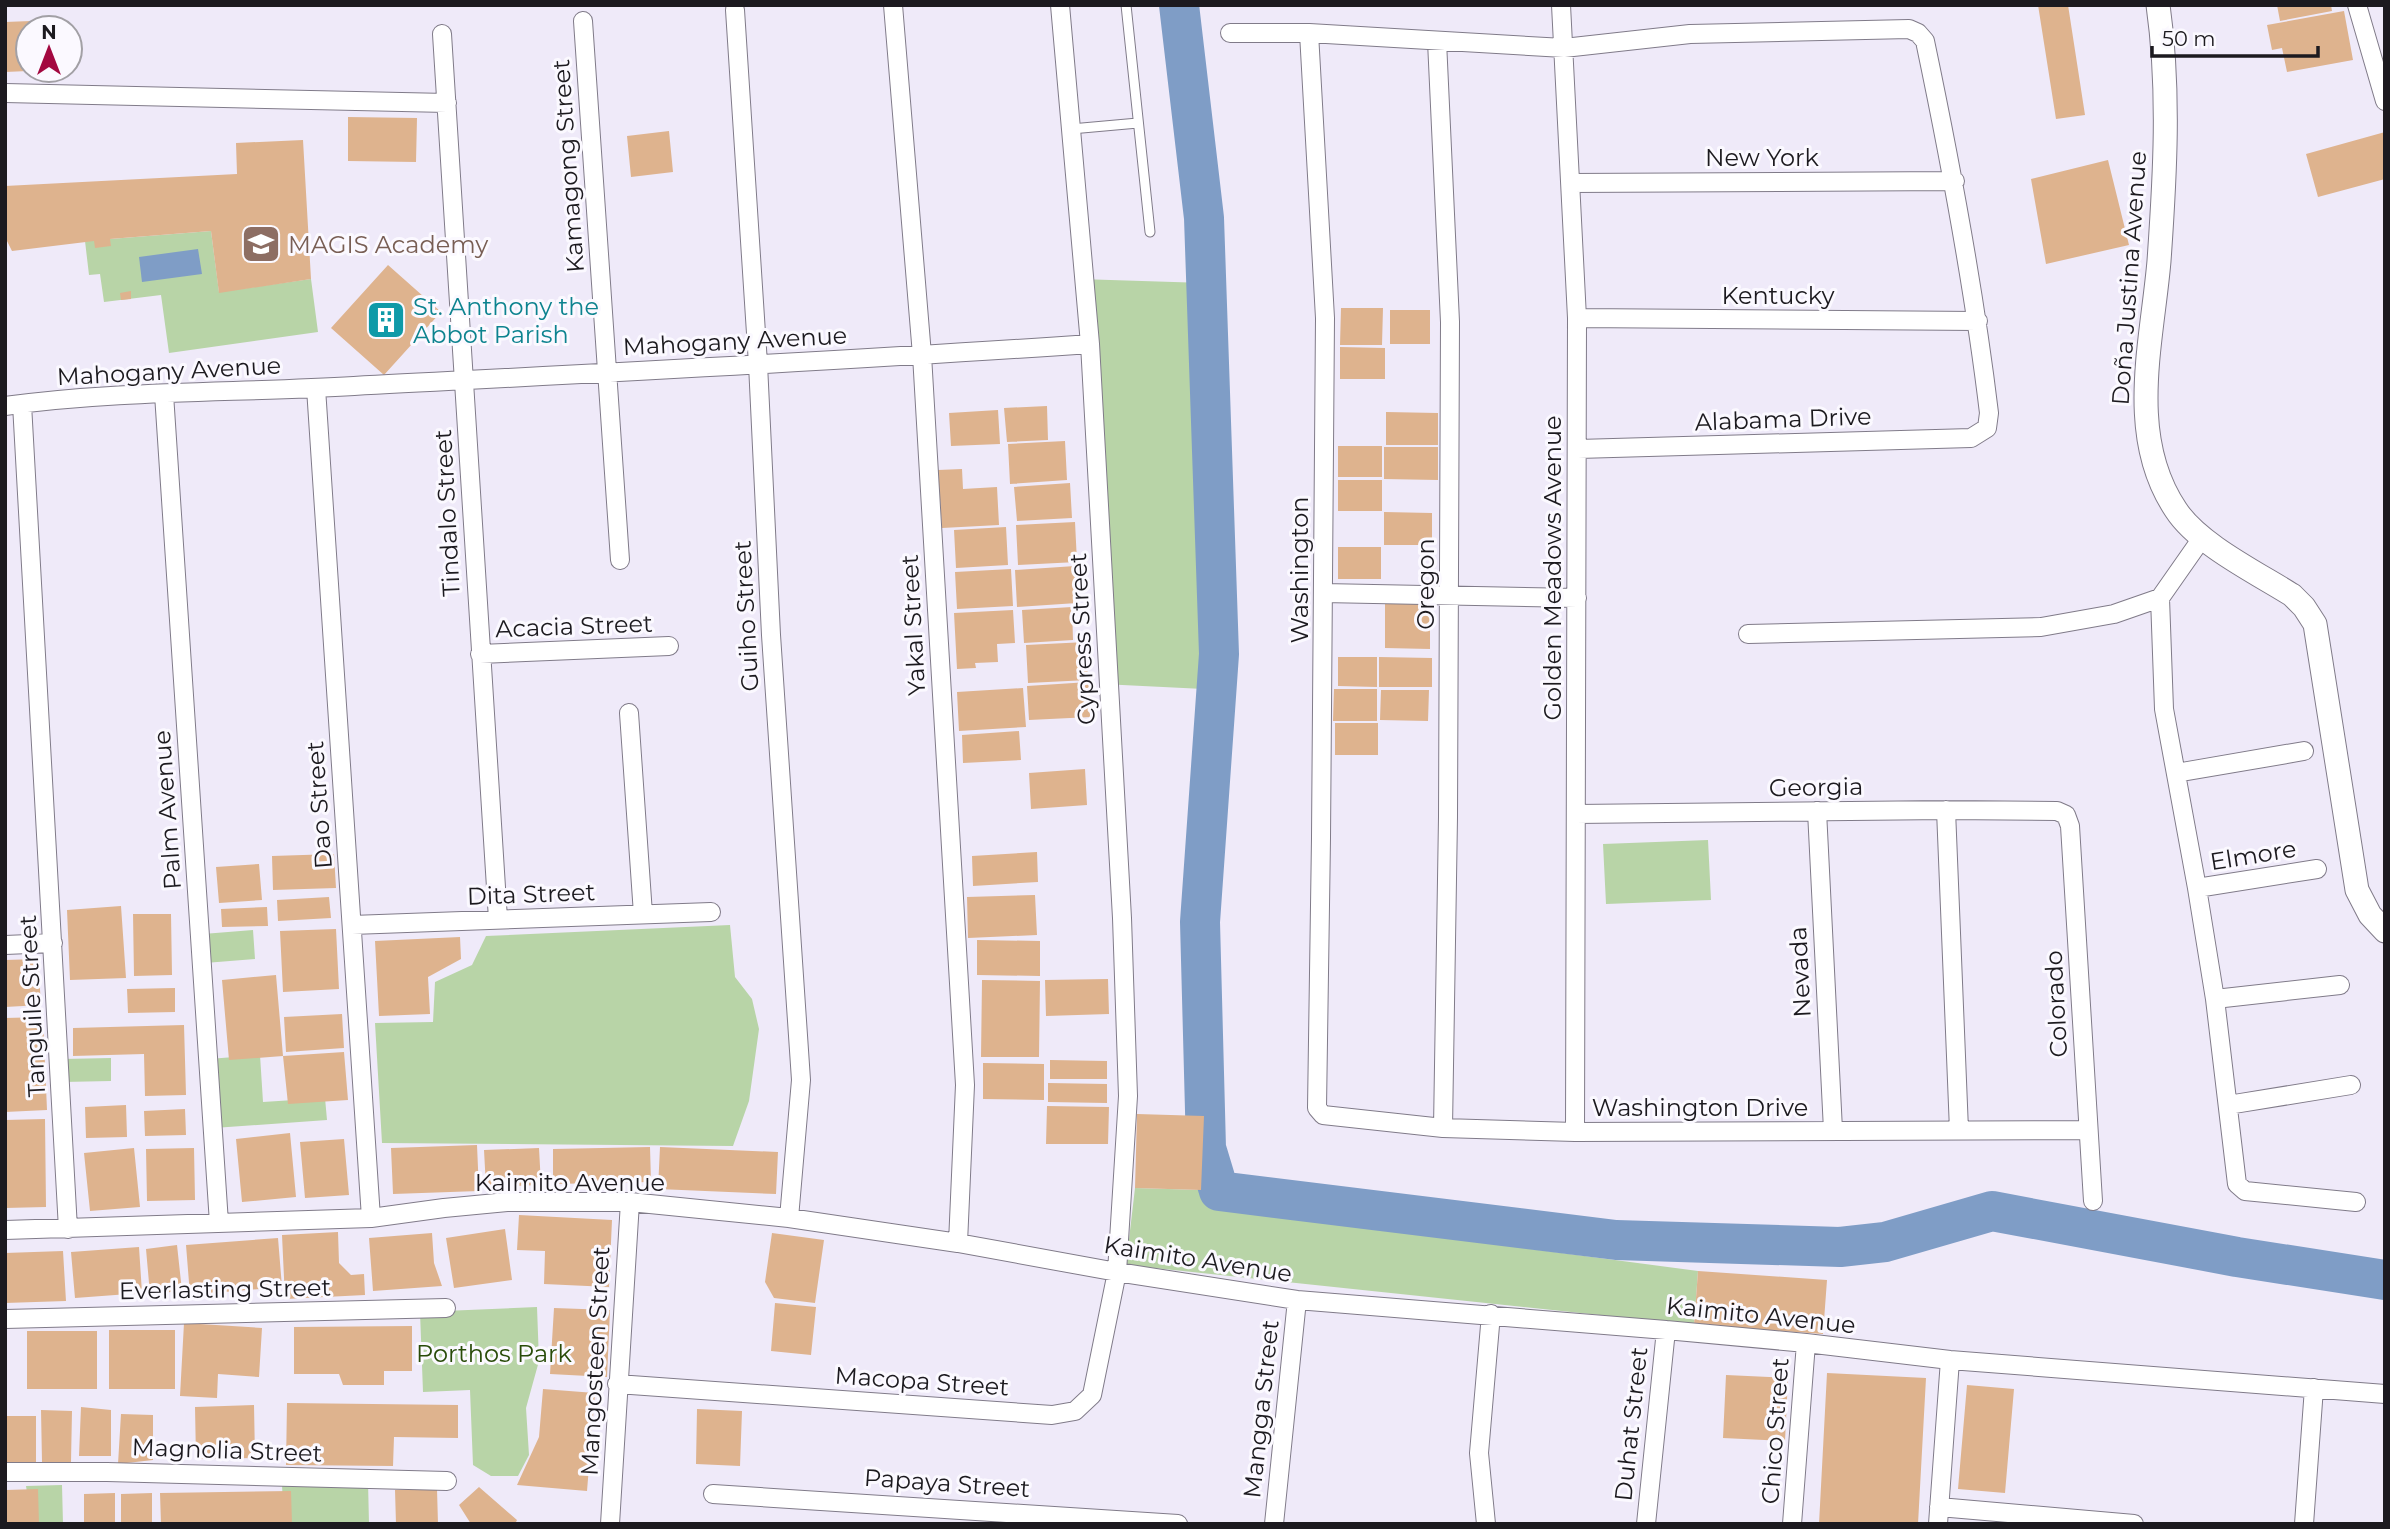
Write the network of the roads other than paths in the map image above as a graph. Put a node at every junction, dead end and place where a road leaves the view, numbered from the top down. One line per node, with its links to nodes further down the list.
1 (893, 5): 25 (street, Yakal Street)
2 (1060, 5): 18 (street, Cypress Street)
3 (1126, 5): 17 (lane)
4 (1561, 5): 13 (street, Golden Meadows Avenue)
5 (2158, 5): 33 (street, Doña Justina Avenue)
6 (2357, 5): 15 (street)
7 (734, 10): 26 (street, Guiho Street)
8 (583, 21): 27 (street, Kamagong Street)
9 (1230, 33): 10 (street)
10 (1309, 33): 12 (street); 35 (street, Washington)
11 (442, 34): 16 (street, Tindalo Street)
12 (1437, 41): 13 (street); 36 (street, Oregon)
13 (1564, 48): 19 (street); 20 (street, Golden Meadows Avenue)
14 (5, 93): 16 (street)
15 (2385, 101)
16 (447, 103): 28 (street, Tindalo Street)
17 (1138, 123): 18 (lane); 21 (lane)
18 (1071, 128): 24 (street, Cypress Street)
19 (1955, 181): 20 (street, New York); 23 (street)
20 (1570, 183): 22 (street, Golden Meadows Avenue)
21 (1150, 232)
22 (1577, 318): 23 (street, Kentucky); 32 (street, Golden Meadows Avenue)
23 (1978, 321): 32 (street, Alabama Drive)
24 (1090, 344): 25 (street, Mahogany Avenue); 77 (street, Cypress Street)
25 (922, 355): 26 (street, Mahogany Avenue); 76 (street, Yakal Street)
26 (758, 364): 27 (street, Mahogany Avenue); 72 (street, Guiho Street)
27 (606, 373): 28 (street, Mahogany Avenue); 34 (street, Kamagong Street)
28 (465, 380): 29 (street, Mahogany Avenue); 41 (street, Tindalo Street)
29 (316, 388): 30 (street, Mahogany Avenue); 54 (street, Dao Street)
30 (164, 394): 31 (street, Mahogany Avenue); 73 (street, Palm Avenue)
31 (14, 405): 56 (street, Tanguile Street)
32 (1578, 449): 37 (street, Golden Meadows Avenue)
33 (2202, 538): 38 (street); 55 (street, Doña Justina Avenue)
34 (620, 560)
35 (1323, 593): 36 (street); 62 (street, Washington)
36 (1449, 596): 37 (street); 63 (street, Oregon)
37 (1577, 598): 48 (street, Golden Meadows Avenue)
38 (2160, 598): 39 (street); 44 (street)
39 (1748, 634)
40 (669, 646): 41 (street, Acacia Street)
41 (480, 654): 53 (street, Tindalo Street)
42 (629, 713): 52 (street)
43 (2304, 751): 44 (street)
44 (2176, 773): 50 (street)
45 (1946, 810): 46 (street, Georgia); 47 (street, Georgia); 65 (street)
46 (1817, 811): 48 (street, Georgia); 64 (street, Nevada)
47 (2057, 811): 66 (street, Colorado)
48 (1576, 814): 67 (street, Golden Meadows Avenue)
49 (2317, 869): 50 (street, Elmore)
50 (2197, 888): 59 (street)
51 (711, 912): 52 (street, Dita Street)
52 (643, 914): 53 (street, Dita Street)
53 (498, 919): 54 (street, Dita Street)
54 (352, 925): 71 (street, Dao Street)
55 (2385, 931)
56 (53, 943): 57 (street); 74 (street, Tanguile Street)
57 (5, 945)
58 (2340, 985): 59 (street)
59 (2215, 999): 61 (street)
60 (2351, 1085): 61 (street)
61 (2228, 1105): 70 (street)
62 (1317, 1108): 63 (street, Washington Drive)
63 (1443, 1128): 67 (street, Washington Drive)
64 (1833, 1130): 65 (street, Washington Drive); 67 (street, Washington Drive)
65 (1959, 1130): 66 (street, Washington Drive)
66 (2088, 1130): 68 (street, Colorado)
67 (1575, 1132)
68 (2093, 1201)
69 (630, 1202): 71 (street, Kaimito Avenue); 72 (street, Kaimito Avenue); 85 (street, Mangosteen Street)
70 (2356, 1202)
71 (371, 1218): 73 (street, Kaimito Avenue)
72 (789, 1218): 76 (street, Kaimito Avenue)
73 (219, 1223): 74 (street, Kaimito Avenue)
74 (68, 1228): 75 (street, Kaimito Avenue)
75 (5, 1230)
76 (958, 1243): 77 (street, Kaimito Avenue)
77 (1117, 1272): 78 (street, Kaimito Avenue); 85 (street, Macopa Street)
78 (1297, 1300): 80 (street, Kaimito Avenue); 95 (street, Mangga Street)
79 (446, 1308): 81 (street, Everlasting Street)
80 (1491, 1314): 82 (street, Kaimito Avenue); 96 (street)
81 (5, 1319)
82 (1666, 1329): 83 (street, Kaimito Avenue); 97 (street, Duhat Street)
83 (1806, 1343): 84 (street, Kaimito Avenue); 98 (street, Chico Street)
84 (1950, 1360): 86 (street, Kaimito Avenue); 91 (street)
85 (617, 1384): 93 (street, Mangosteen Street)
86 (2314, 1388): 87 (street, Kaimito Avenue); 100 (street)
87 (2385, 1394)
88 (5, 1472): 89 (street, Magnolia Street)
89 (447, 1481)
90 (713, 1494): 92 (street, Papaya Street)
91 (1938, 1516): 99 (street)
92 (1092, 1521): 94 (street, Papaya Street)
93 (610, 1524)
94 (1178, 1524)
95 (1274, 1524)
96 (1486, 1524)
97 (1646, 1524)
98 (1792, 1524)
99 (2134, 1524)
100 (2304, 1524)

